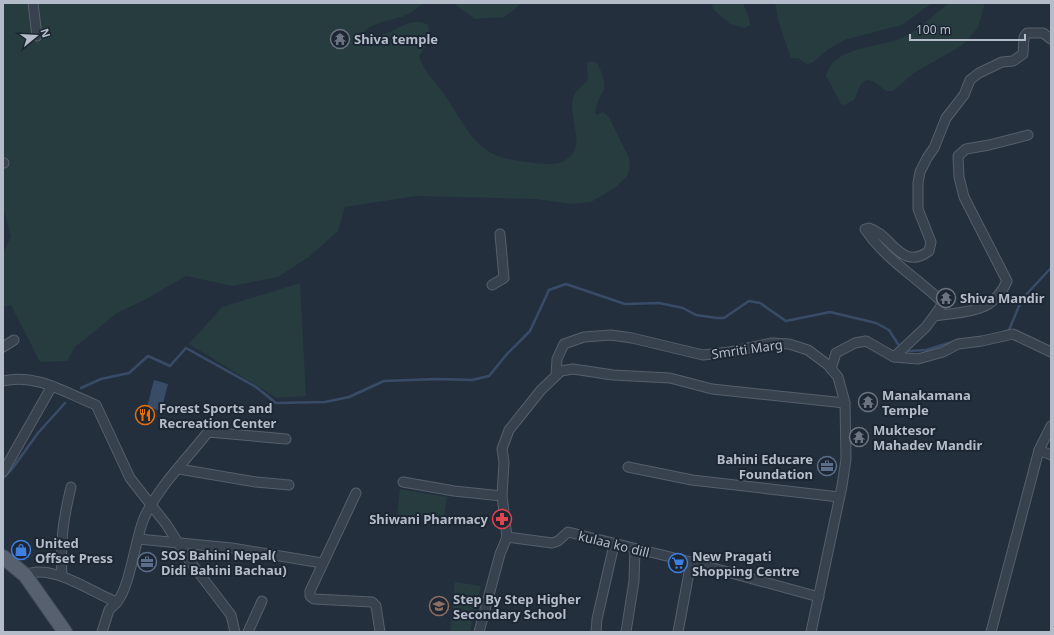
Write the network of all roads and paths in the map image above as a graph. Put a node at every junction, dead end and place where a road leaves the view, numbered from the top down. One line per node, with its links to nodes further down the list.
1 (33, 3): 2 (street)
2 (38, 36)
3 (1051, 39): 7 (street)
4 (1028, 135): 7 (street)
5 (500, 234): 6 (street)
6 (492, 284)
7 (935, 316): 11 (street)
8 (14, 340): 9 (street)
9 (3, 347)
10 (1051, 352): 11 (street)
11 (894, 357): 12 (street)
12 (831, 369): 13 (street, Smriti Marg); 16 (street, Smriti Marg)
13 (556, 375): 16 (street); 28 (street)
14 (3, 381): 15 (street)
15 (52, 386): 23 (street); 30 (street)
16 (845, 403): 29 (street, Smriti Marg)
17 (1051, 426): 19 (street)
18 (286, 440): 22 (street)
19 (1039, 450): 20 (street); 56 (street)
20 (1051, 455)
21 (628, 467): 29 (street)
22 (179, 469): 25 (street); 30 (street)
23 (3, 472)
24 (403, 482): 28 (street)
25 (289, 485)
26 (71, 487): 41 (street)
27 (356, 493): 38 (street)
28 (502, 496): 31 (street)
29 (839, 497): 42 (street, Smriti Marg)
30 (150, 506): 32 (street); 33 (street)
31 (507, 537): 34 (street, kulaa ko dill); 51 (street)
32 (138, 539): 33 (street); 44 (street)
33 (178, 543): 38 (street); 48 (street)
34 (614, 545): 35 (street, kulaa ko dill); 52 (street)
35 (635, 549): 37 (street, kulaa ko dill); 53 (street)
36 (3, 557): 40 (main road)
37 (691, 562): 42 (street, kulaa ko dill); 54 (street)
38 (322, 563): 50 (street)
39 (3, 566): 45 (main road)
40 (25, 575): 41 (street); 46 (main road)
41 (62, 576): 44 (street)
42 (819, 597): 55 (street, Smriti Marg)
43 (262, 601): 49 (street)
44 (117, 602): 47 (street)
45 (55, 632)
46 (65, 632)
47 (102, 632)
48 (235, 632)
49 (248, 632)
50 (380, 632)
51 (479, 632)
52 (596, 632)
53 (626, 632)
54 (678, 632)
55 (811, 632)
56 (991, 632)

